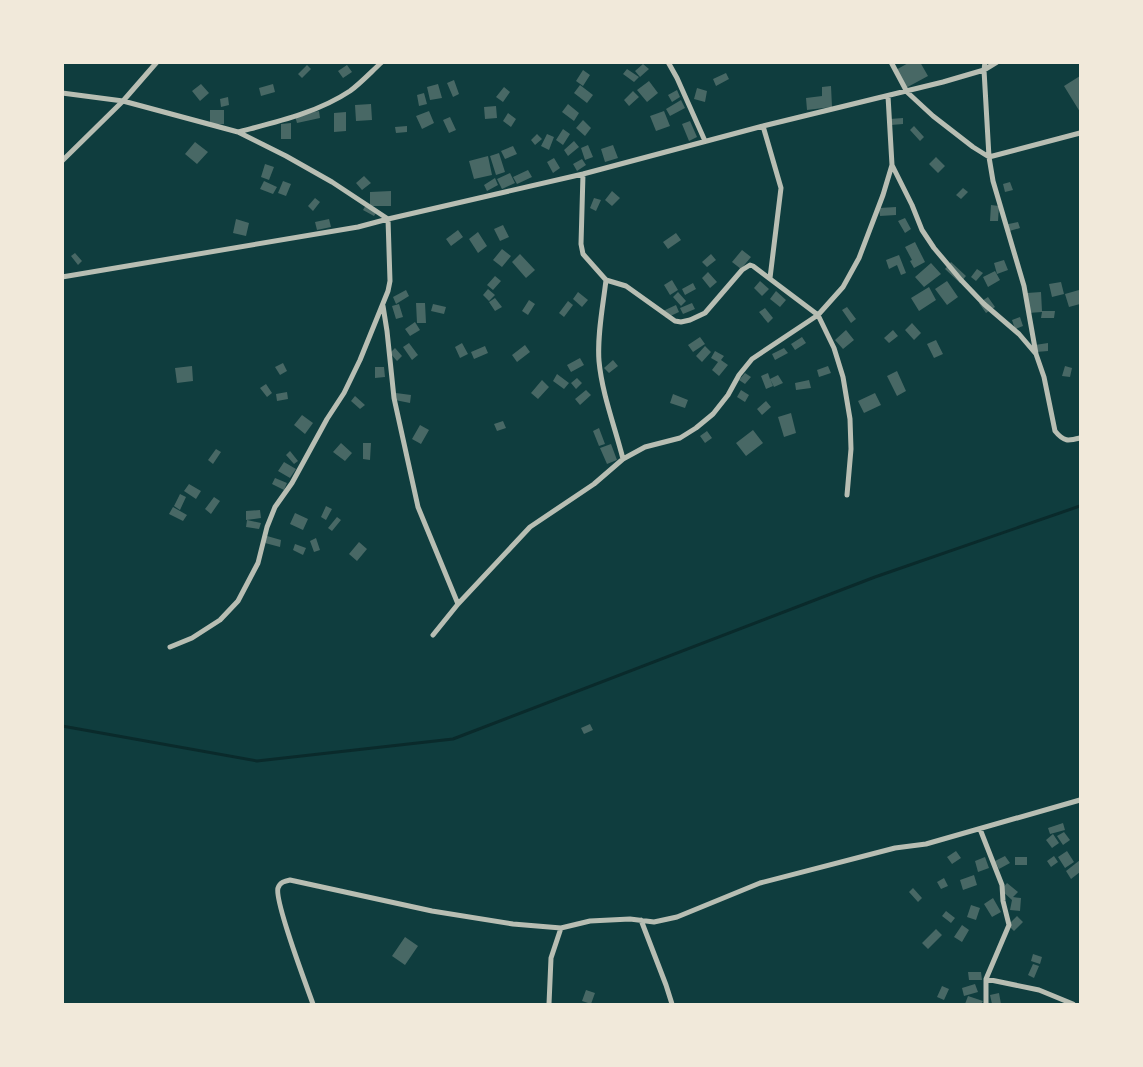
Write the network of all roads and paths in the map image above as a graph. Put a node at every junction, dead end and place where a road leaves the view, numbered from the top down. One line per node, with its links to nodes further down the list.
1 (157, 62): 11 (street)
2 (382, 62): 13 (street)
3 (668, 62): 15 (street)
4 (891, 62): 8 (street)
5 (985, 62): 7 (street)
6 (997, 62): 7 (street)
7 (984, 70): 8 (street); 16 (street)
8 (907, 92): 10 (street); 16 (street)
9 (62, 93): 11 (street)
10 (888, 96): 12 (street); 18 (street)
11 (123, 101): 13 (street); 17 (street)
12 (763, 126): 15 (street); 22 (street)
13 (238, 132): 20 (street)
14 (1080, 134): 16 (street)
15 (705, 141): 19 (street)
16 (989, 157): 26 (street)
17 (62, 161)
18 (892, 165): 25 (street); 26 (street)
19 (583, 174): 20 (street); 23 (street)
20 (388, 219): 21 (street); 24 (street)
21 (62, 277)
22 (770, 278): 23 (street); 25 (street)
23 (606, 280): 28 (street)
24 (383, 305): 30 (street); 32 (street)
25 (818, 315): 28 (street); 29 (street)
26 (1036, 354): 27 (street)
27 (1080, 438)
28 (624, 459): 30 (street)
29 (847, 496)
30 (458, 604): 31 (street)
31 (433, 634)
32 (170, 647)
33 (1080, 800): 34 (street)
34 (980, 828): 35 (street); 37 (street)
35 (641, 920): 36 (street); 40 (street)
36 (561, 928): 38 (street); 39 (street)
37 (986, 980): 41 (street); 42 (street)
38 (314, 1004)
39 (549, 1004)
40 (672, 1004)
41 (986, 1004)
42 (1073, 1004)

